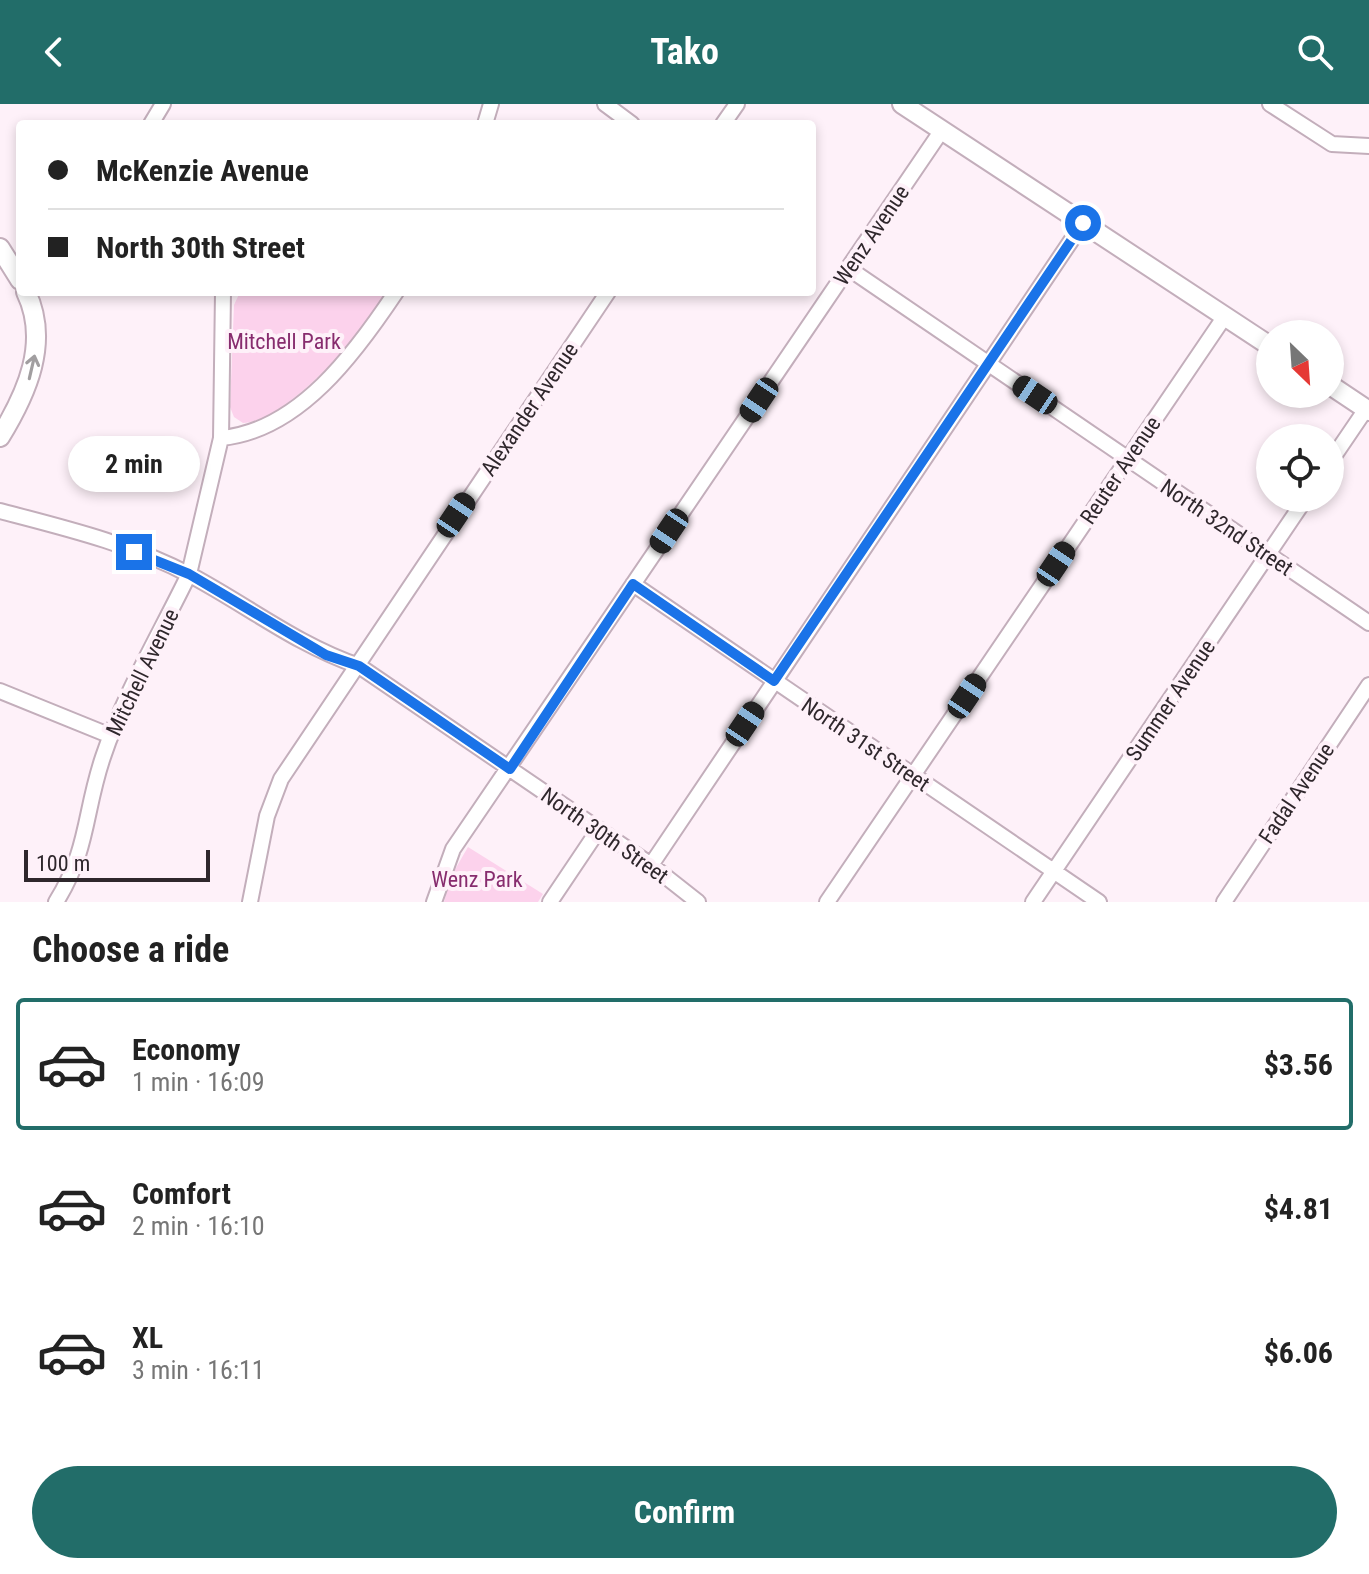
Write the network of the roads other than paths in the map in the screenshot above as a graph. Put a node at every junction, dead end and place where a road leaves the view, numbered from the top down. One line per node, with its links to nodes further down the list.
1 (605, 104): 4 (street)
2 (902, 104): 5 (main road)
3 (1270, 104): 6 (street)
4 (627, 120)
5 (942, 130): 7 (main road); 10 (street, Wenz Avenue)
6 (1369, 146)
7 (1083, 223): 15 (main road); 17 (street)
8 (0, 248): 9 (main road)
9 (16, 266)
10 (848, 268): 17 (street, North 32nd Street); 28 (street, Wenz Avenue)
11 (28, 296): 20 (main road, one-way to 11)
12 (223, 296): 21 (street, Mitchell Avenue)
13 (393, 296): 21 (street)
14 (605, 296): 30 (street, Alexander Avenue)
15 (1225, 316): 16 (main road); 23 (street, Reuter Avenue)
16 (1256, 337)
17 (988, 364): 23 (street, North 32nd Street); 31 (street)
18 (1344, 394): 19 (main road)
19 (1367, 410): 22 (street)
20 (0, 437)
21 (221, 438): 27 (street, Mitchell Avenue)
22 (1344, 442)
23 (1128, 459): 26 (street, North 32nd Street); 36 (street, Reuter Avenue)
24 (0, 511): 27 (street, North 30th Street)
25 (1297, 512): 26 (street, Summer Avenue)
26 (1268, 555): 29 (street, North 32nd Street); 39 (street, Summer Avenue)
27 (189, 574): 30 (street, North 30th Street); 34 (street, Mitchell Avenue)
28 (633, 584): 31 (street, North 31st Street); 35 (street, Wenz Avenue)
29 (1369, 623)
30 (359, 666): 35 (street, North 30th Street); 41 (street, Alexander Avenue)
31 (774, 681): 36 (street, North 31st Street); 38 (street)
32 (1369, 685): 48 (street, Fadal Avenue)
33 (0, 691): 34 (street)
34 (111, 736): 40 (street, Mitchell Avenue)
35 (510, 769): 37 (street, North 30th Street); 42 (street, Wenz Avenue)
36 (913, 776): 39 (street, North 31st Street); 45 (street, Reuter Avenue)
37 (599, 829): 38 (street, North 30th Street); 43 (street)
38 (651, 865): 44 (street, North 30th Street)
39 (1054, 871): 46 (street, Summer Avenue); 47 (street, North 31st Street)
40 (56, 902)
41 (250, 902)
42 (434, 902)
43 (550, 902)
44 (698, 902)
45 (827, 902)
46 (1033, 902)
47 (1099, 902)
48 (1224, 902)

